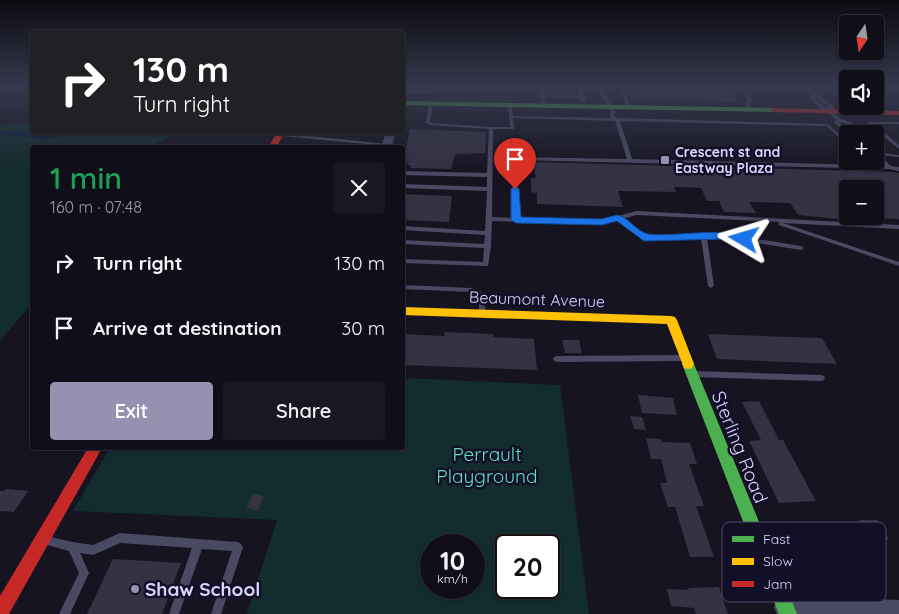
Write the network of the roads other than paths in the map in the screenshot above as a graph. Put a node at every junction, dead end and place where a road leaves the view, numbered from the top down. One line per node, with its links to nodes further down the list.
1 (429, 116): 11 (lane)
2 (511, 116): 11 (lane)
3 (572, 116): 7 (lane)
4 (613, 116): 7 (lane)
5 (726, 116): 8 (lane)
6 (836, 116): 10 (lane)
7 (617, 119): 8 (lane); 18 (lane)
8 (730, 122): 13 (lane)
9 (899, 123): 15 (lane)
10 (851, 125)
11 (491, 128): 25 (lane)
12 (289, 135): 14 (lane)
13 (839, 136)
14 (378, 145)
15 (899, 148)
16 (884, 154): 17 (lane)
17 (899, 154)
18 (630, 160): 20 (lane); 30 (lane)
19 (884, 162): 22 (lane)
20 (839, 166)
21 (884, 167): 22 (lane)
22 (889, 167): 23 (lane)
23 (899, 169)
24 (405, 173): 25 (lane)
25 (490, 175): 27 (lane)
26 (405, 186): 27 (lane)
27 (490, 189): 29 (lane)
28 (618, 218): 30 (lane); 31 (lane); 35 (lane)
29 (489, 219): 30 (lane); 34 (lane)
30 (516, 220)
31 (771, 220): 32 (lane); 40 (lane)
32 (899, 227)
33 (405, 228): 34 (lane)
34 (488, 233): 37 (lane)
35 (704, 236): 38 (lane); 41 (lane)
36 (405, 242): 37 (lane)
37 (488, 246): 39 (lane)
38 (802, 248)
39 (405, 261)
40 (899, 264)
41 (710, 286)
42 (405, 287): 44 (lane)
43 (405, 311): 44 (main road, Beaumont Avenue)
44 (482, 314): 45 (main road, Beaumont Avenue)
45 (671, 320): 46 (main road, Sterling Road)
46 (686, 357): 47 (lane); 48 (main road, Sterling Road)
47 (557, 359)
48 (692, 374): 49 (lane); 51 (main road, Sterling Road)
49 (821, 378)
50 (95, 450): 52 (main road)
51 (751, 522)
52 (43, 540): 54 (lane); 57 (main road)
53 (199, 544): 54 (lane); 59 (lane); 60 (lane)
54 (72, 547): 58 (lane)
55 (786, 610): 56 (street)
56 (899, 611)
57 (0, 613)
58 (64, 614)
59 (174, 614)
60 (216, 614)

